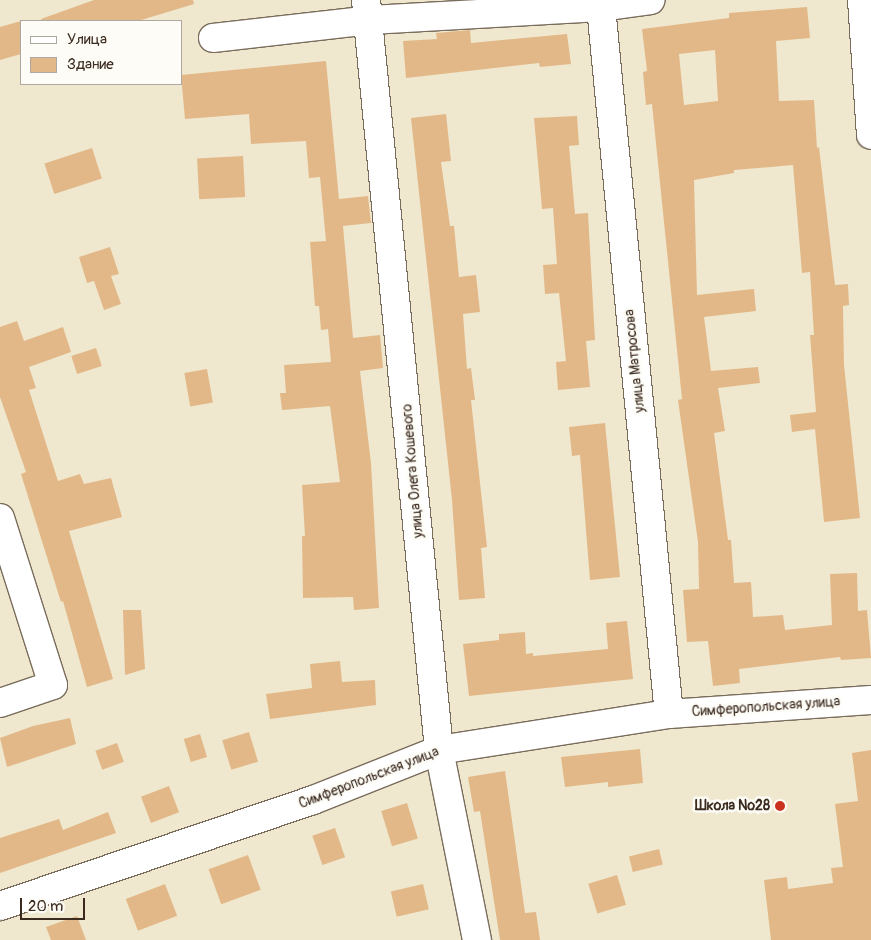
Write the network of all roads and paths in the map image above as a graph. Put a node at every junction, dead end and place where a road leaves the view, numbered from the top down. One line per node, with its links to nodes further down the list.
1 (651, 0): 3 (street)
2 (862, 0): 6 (street)
3 (601, 7): 4 (street); 10 (street, улица Матросова)
4 (368, 10): 5 (street); 11 (street, улица Олега Кошевого)
5 (213, 38)
6 (871, 135)
7 (0, 518): 9 (street)
8 (871, 700): 10 (street, Симферопольская улица)
9 (0, 703)
10 (669, 714): 11 (street, Симферопольская улица)
11 (439, 750): 12 (street, Симферопольская улица); 13 (street, улица Олега Кошевого)
12 (0, 906)
13 (477, 940)

